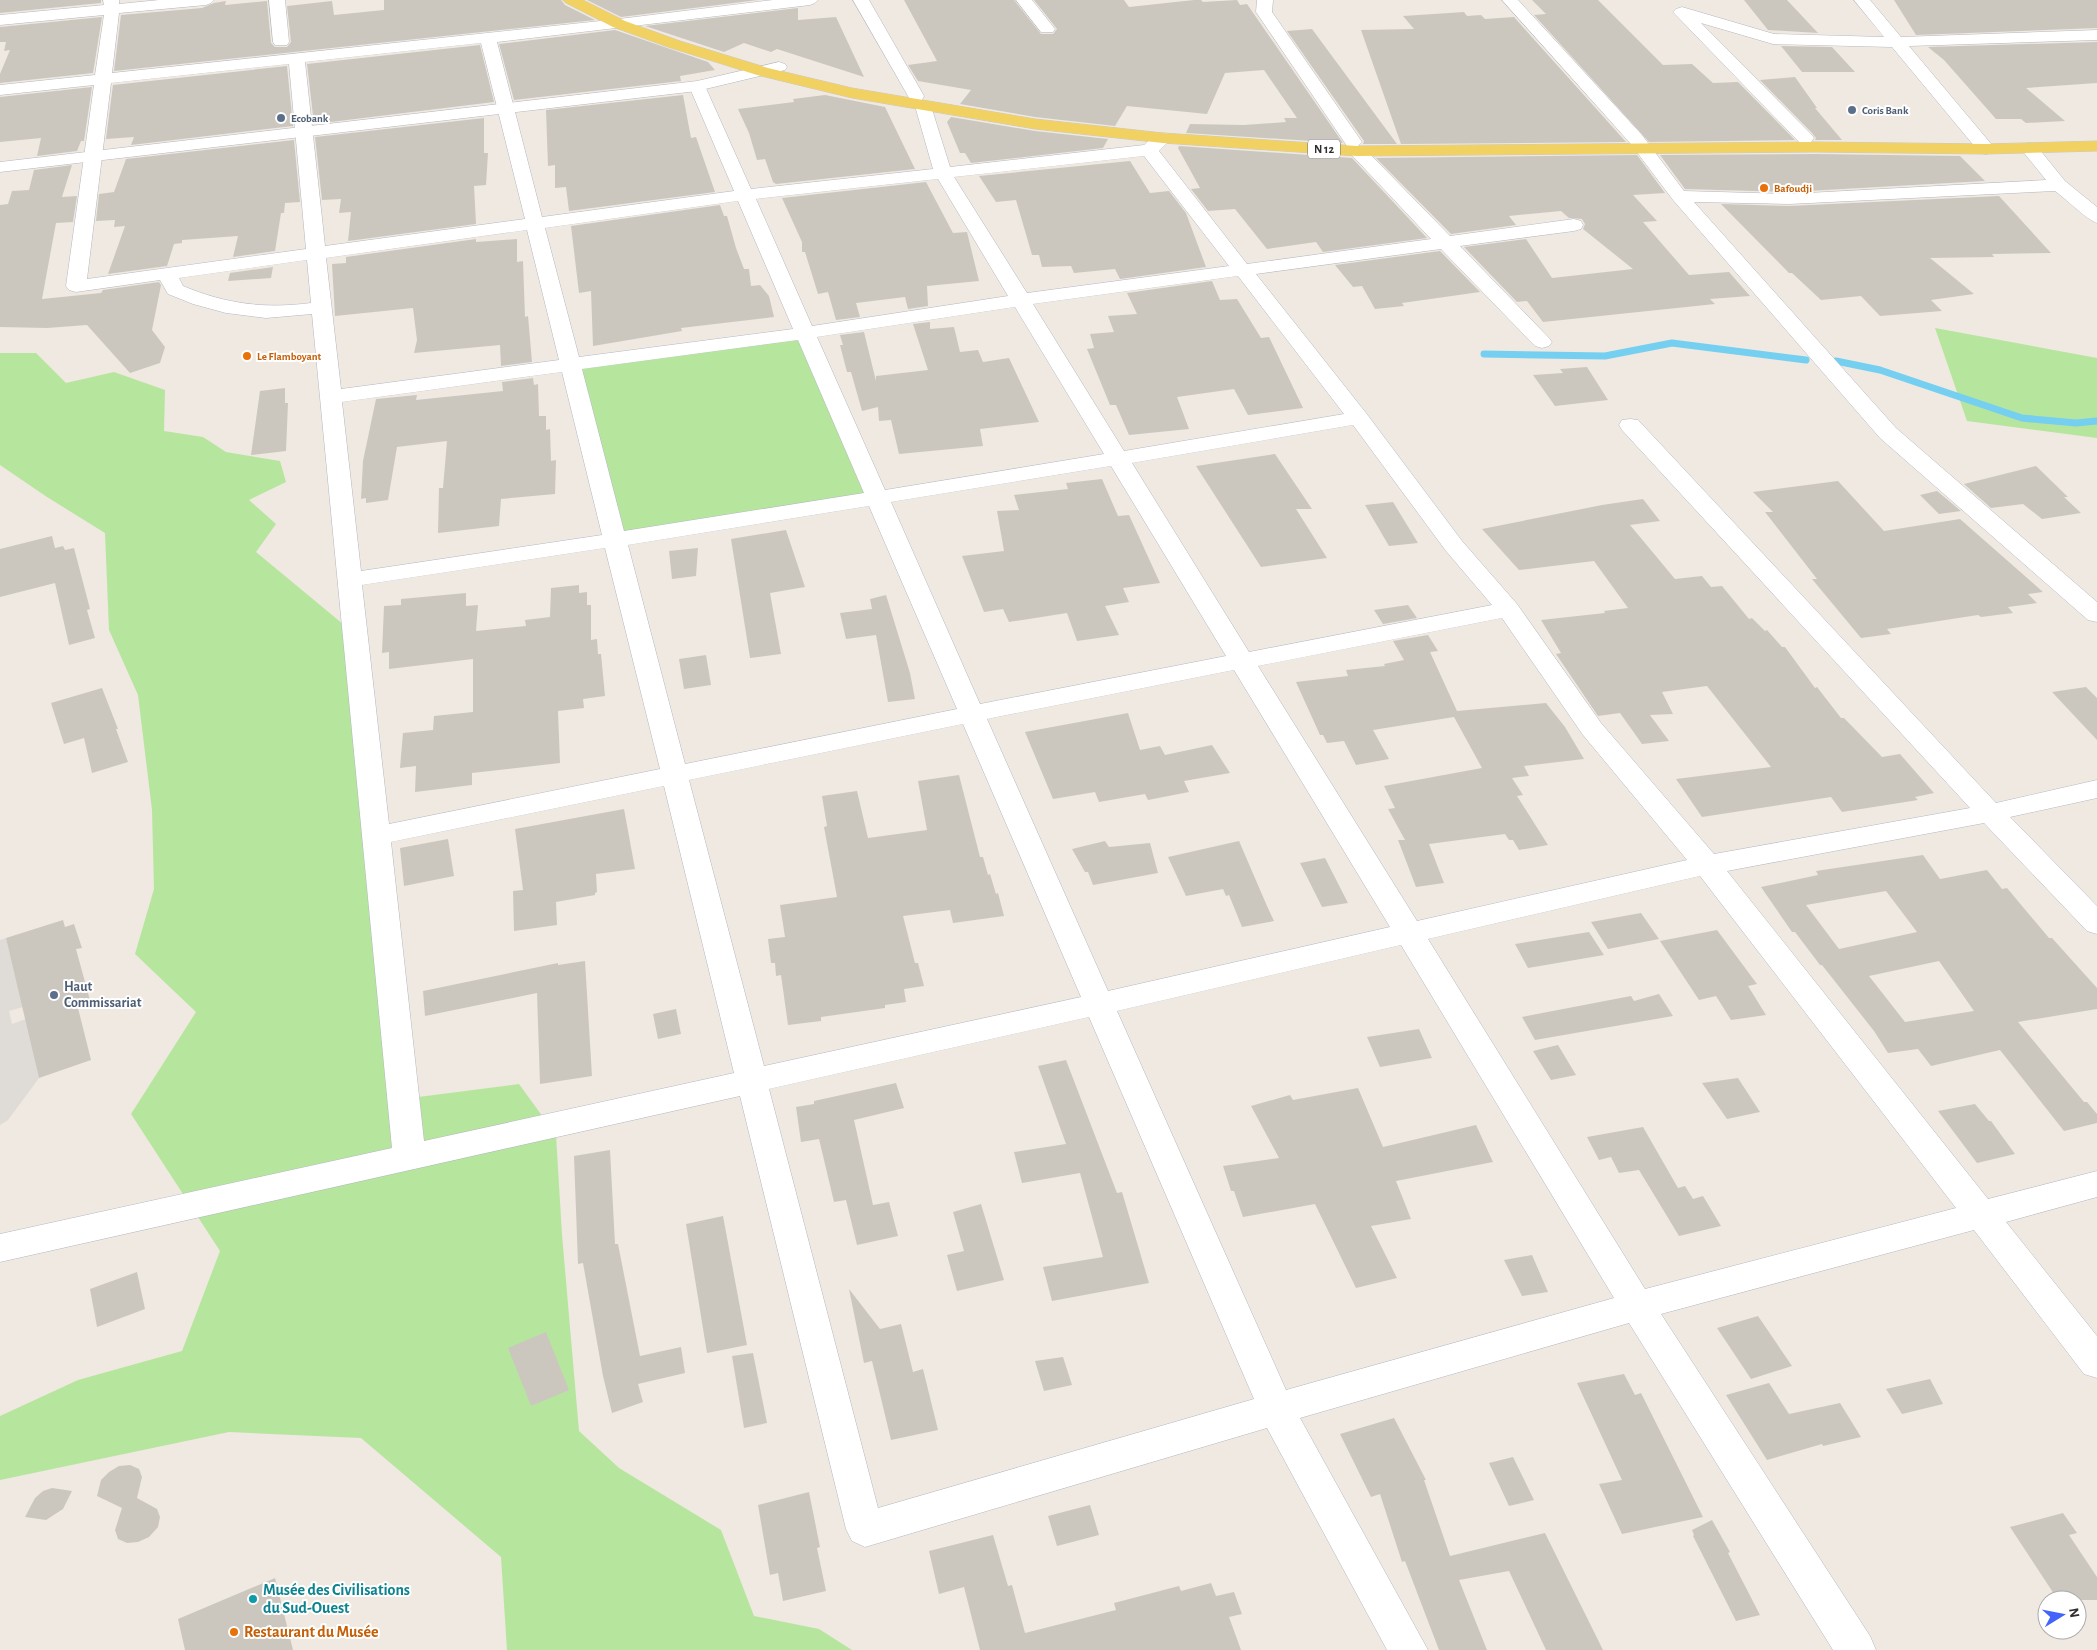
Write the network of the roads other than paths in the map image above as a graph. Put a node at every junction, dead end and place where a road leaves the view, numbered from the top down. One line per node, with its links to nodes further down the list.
1 (206, 0): 11 (street)
2 (277, 0): 20 (street)
3 (571, 0): 14 (main road, N 12)
4 (587, 0): 14 (main road, N 12)
5 (810, 0): 14 (street)
6 (861, 0): 26 (street)
7 (1024, 0): 15 (street)
8 (1265, 0): 35 (street)
9 (1510, 0): 33 (street)
10 (1862, 0): 19 (street)
11 (112, 5): 13 (street); 23 (street)
12 (1675, 6): 18 (street); 21 (street)
13 (0, 20)
14 (627, 23): 17 (street); 22 (main road, N 12)
15 (1047, 30)
16 (2097, 35): 19 (street)
17 (488, 38): 20 (street); 27 (street)
18 (1773, 40): 19 (street); 21 (street)
19 (1897, 42): 31 (street)
20 (288, 50): 23 (street); 28 (street)
21 (1730, 62): 29 (street)
22 (771, 69): 24 (street); 26 (main road, N 12)
23 (103, 79): 25 (street); 37 (street)
24 (697, 86): 27 (street); 41 (street)
25 (0, 90)
26 (919, 101): 32 (main road, N 12); 35 (main road, N 12); 39 (street)
27 (505, 108): 28 (street); 44 (street)
28 (304, 132): 37 (street); 47 (street)
29 (1805, 138): 31 (main road, N 12); 33 (main road, N 12)
30 (2097, 138): 31 (main road, N 12)
31 (1981, 143): 33 (main road, N 12); 36 (main road, N 12)
32 (1156, 144): 35 (main road, N 12); 39 (street); 48 (street)
33 (1639, 145): 35 (main road, N 12); 42 (street)
34 (2097, 146): 36 (main road, N 12)
35 (1355, 147): 46 (street)
36 (2029, 148): 40 (street)
37 (94, 156): 38 (street); 49 (street)
38 (0, 167)
39 (943, 173): 41 (street); 50 (street)
40 (2059, 186): 42 (street); 43 (street)
41 (744, 195): 44 (street); 52 (street)
42 (1679, 196): 63 (street)
43 (2097, 217)
44 (534, 222): 47 (street); 54 (street)
45 (1574, 225): 46 (street)
46 (1447, 242): 48 (street); 53 (street)
47 (316, 254): 49 (street); 51 (street)
48 (1243, 271): 50 (street); 56 (street)
49 (167, 274): 51 (street)
50 (1021, 300): 52 (street); 58 (street)
51 (322, 307): 55 (street)
52 (805, 333): 54 (street); 59 (street)
53 (1542, 342)
54 (570, 365): 55 (street); 60 (street)
55 (331, 397): 61 (street)
56 (1358, 418): 58 (street); 62 (street)
57 (1630, 426): 68 (street)
58 (1118, 459): 59 (street); 64 (street)
59 (877, 498): 60 (street); 65 (street)
60 (615, 540): 61 (street); 66 (street)
61 (350, 580): 69 (street)
62 (1508, 609): 64 (street); 70 (street)
63 (2097, 615)
64 (1242, 661): 65 (street); 72 (street)
65 (971, 714): 66 (street); 73 (street)
66 (675, 776): 69 (street); 74 (street)
67 (2097, 789): 68 (street)
68 (1990, 813): 70 (street); 71 (street)
69 (376, 836): 75 (street)
70 (1708, 865): 72 (street); 77 (street)
71 (2097, 924)
72 (1409, 934): 73 (street); 79 (street)
73 (1098, 1004): 74 (street); 81 (street)
74 (752, 1080): 75 (street); 81 (street)
75 (409, 1156): 78 (street)
76 (2097, 1184): 77 (street)
77 (1981, 1214): 79 (street); 80 (street)
78 (0, 1248)
79 (1638, 1306): 81 (street); 83 (street)
80 (2097, 1363)
81 (1276, 1409): 82 (street)
82 (1408, 1650)
83 (1856, 1650)

